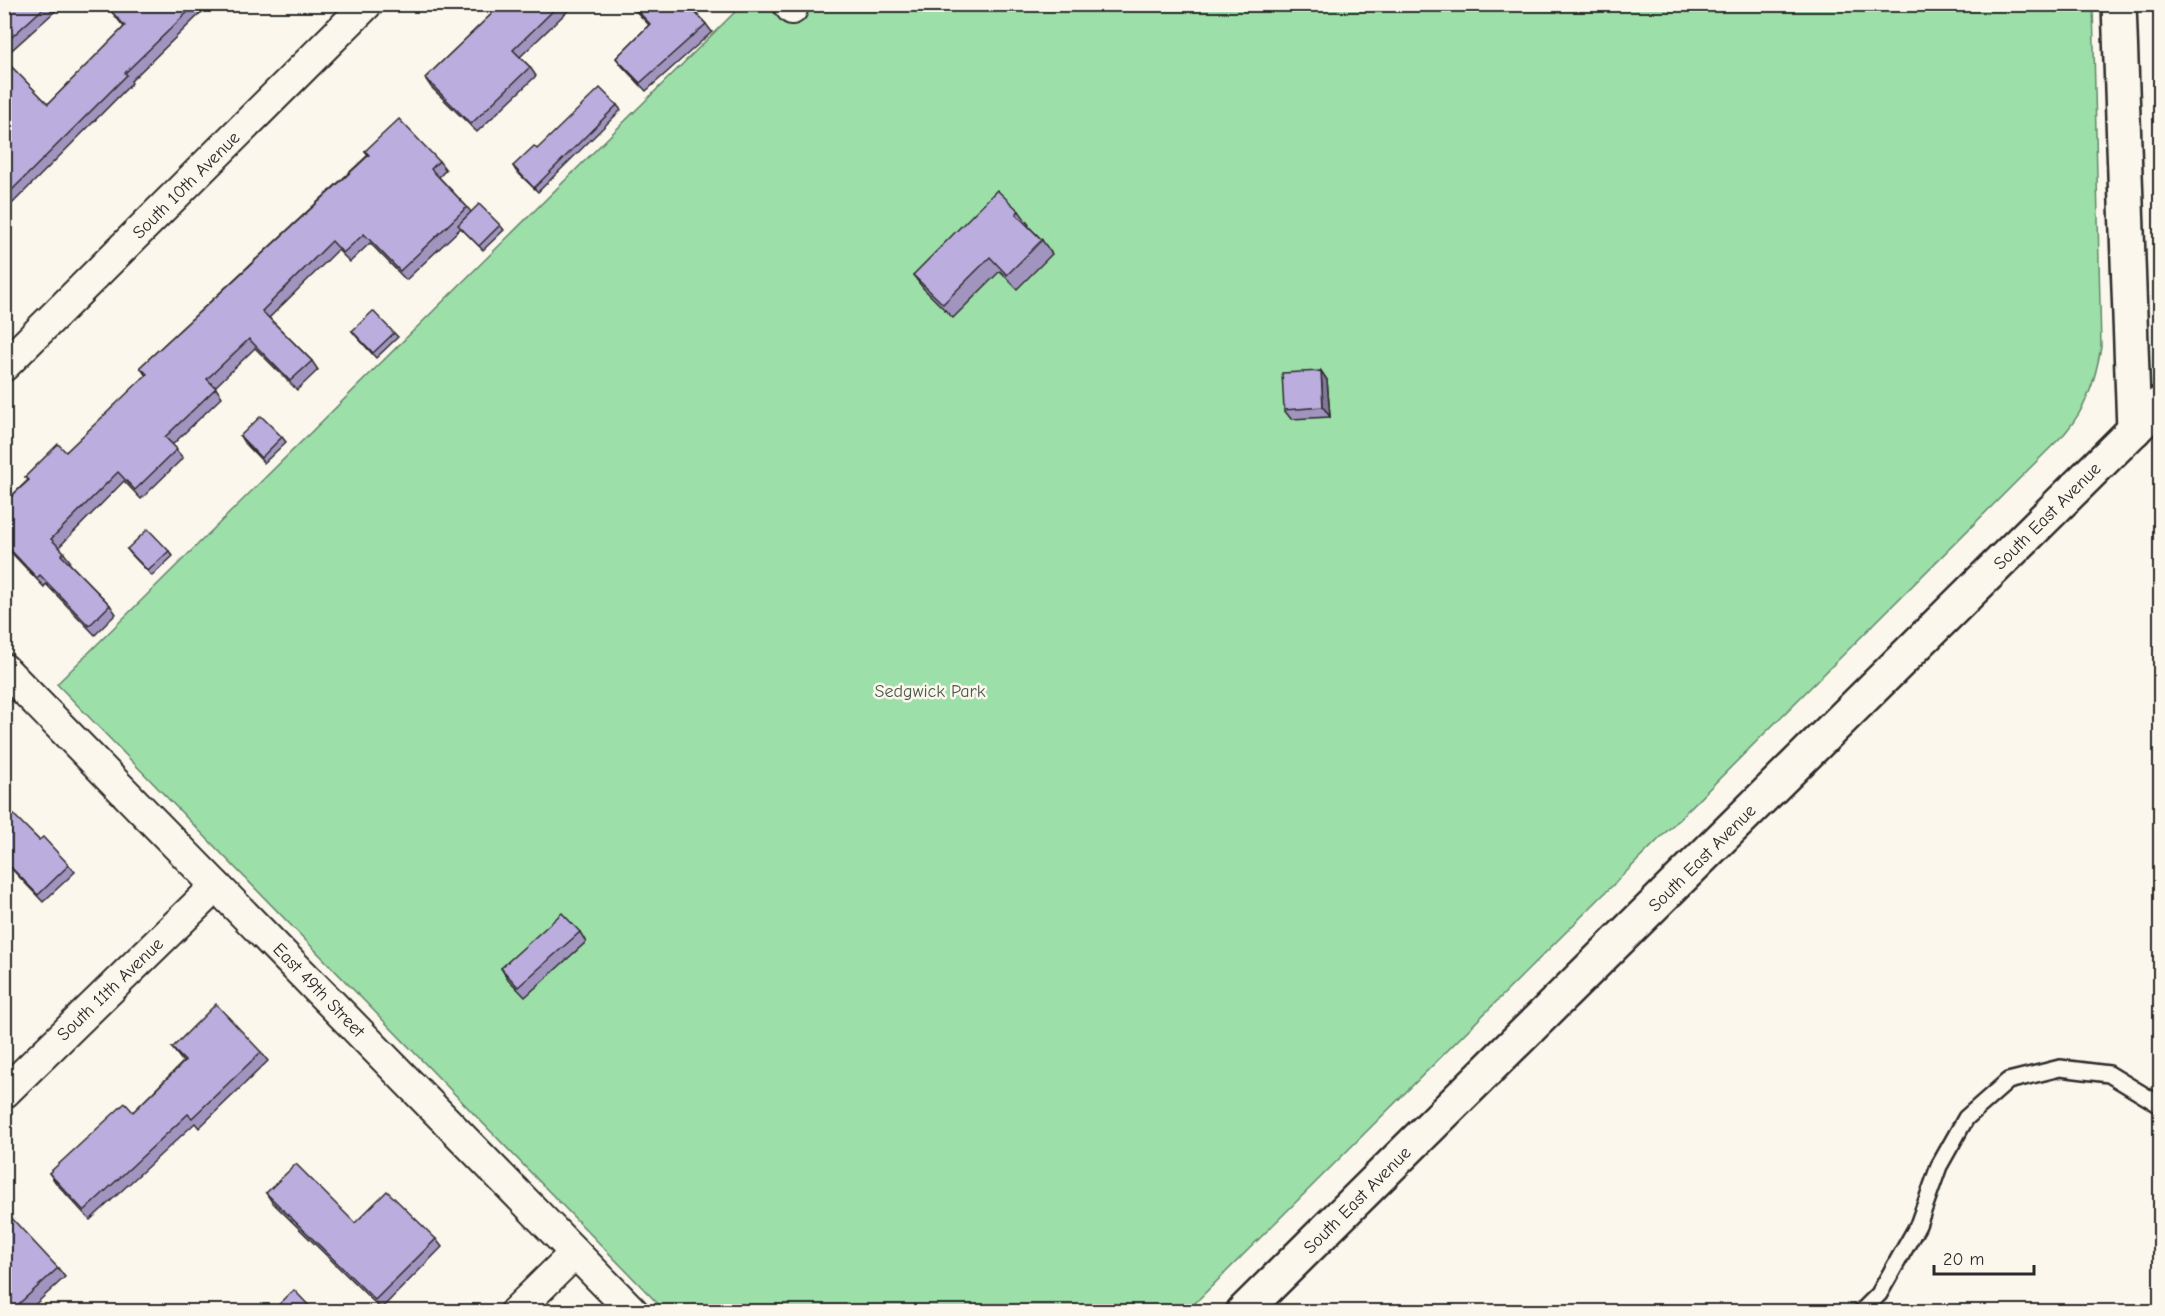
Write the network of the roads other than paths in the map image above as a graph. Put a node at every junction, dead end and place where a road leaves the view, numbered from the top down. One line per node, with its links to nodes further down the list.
1 (367, 4): 3 (street, South 10th Avenue)
2 (2119, 4): 5 (main road)
3 (4, 366)
4 (2160, 404): 5 (main road, South East Avenue)
5 (2134, 430): 13 (main road, South East Avenue)
6 (4, 669): 7 (street, East 49th Street)
7 (216, 886): 8 (street, South 11th Avenue); 10 (street, East 49th Street)
8 (4, 1093)
9 (2160, 1106): 14 (lane)
10 (575, 1253): 11 (street); 12 (street, East 49th Street)
11 (515, 1311)
12 (633, 1311)
13 (1244, 1311)
14 (1861, 1311)

